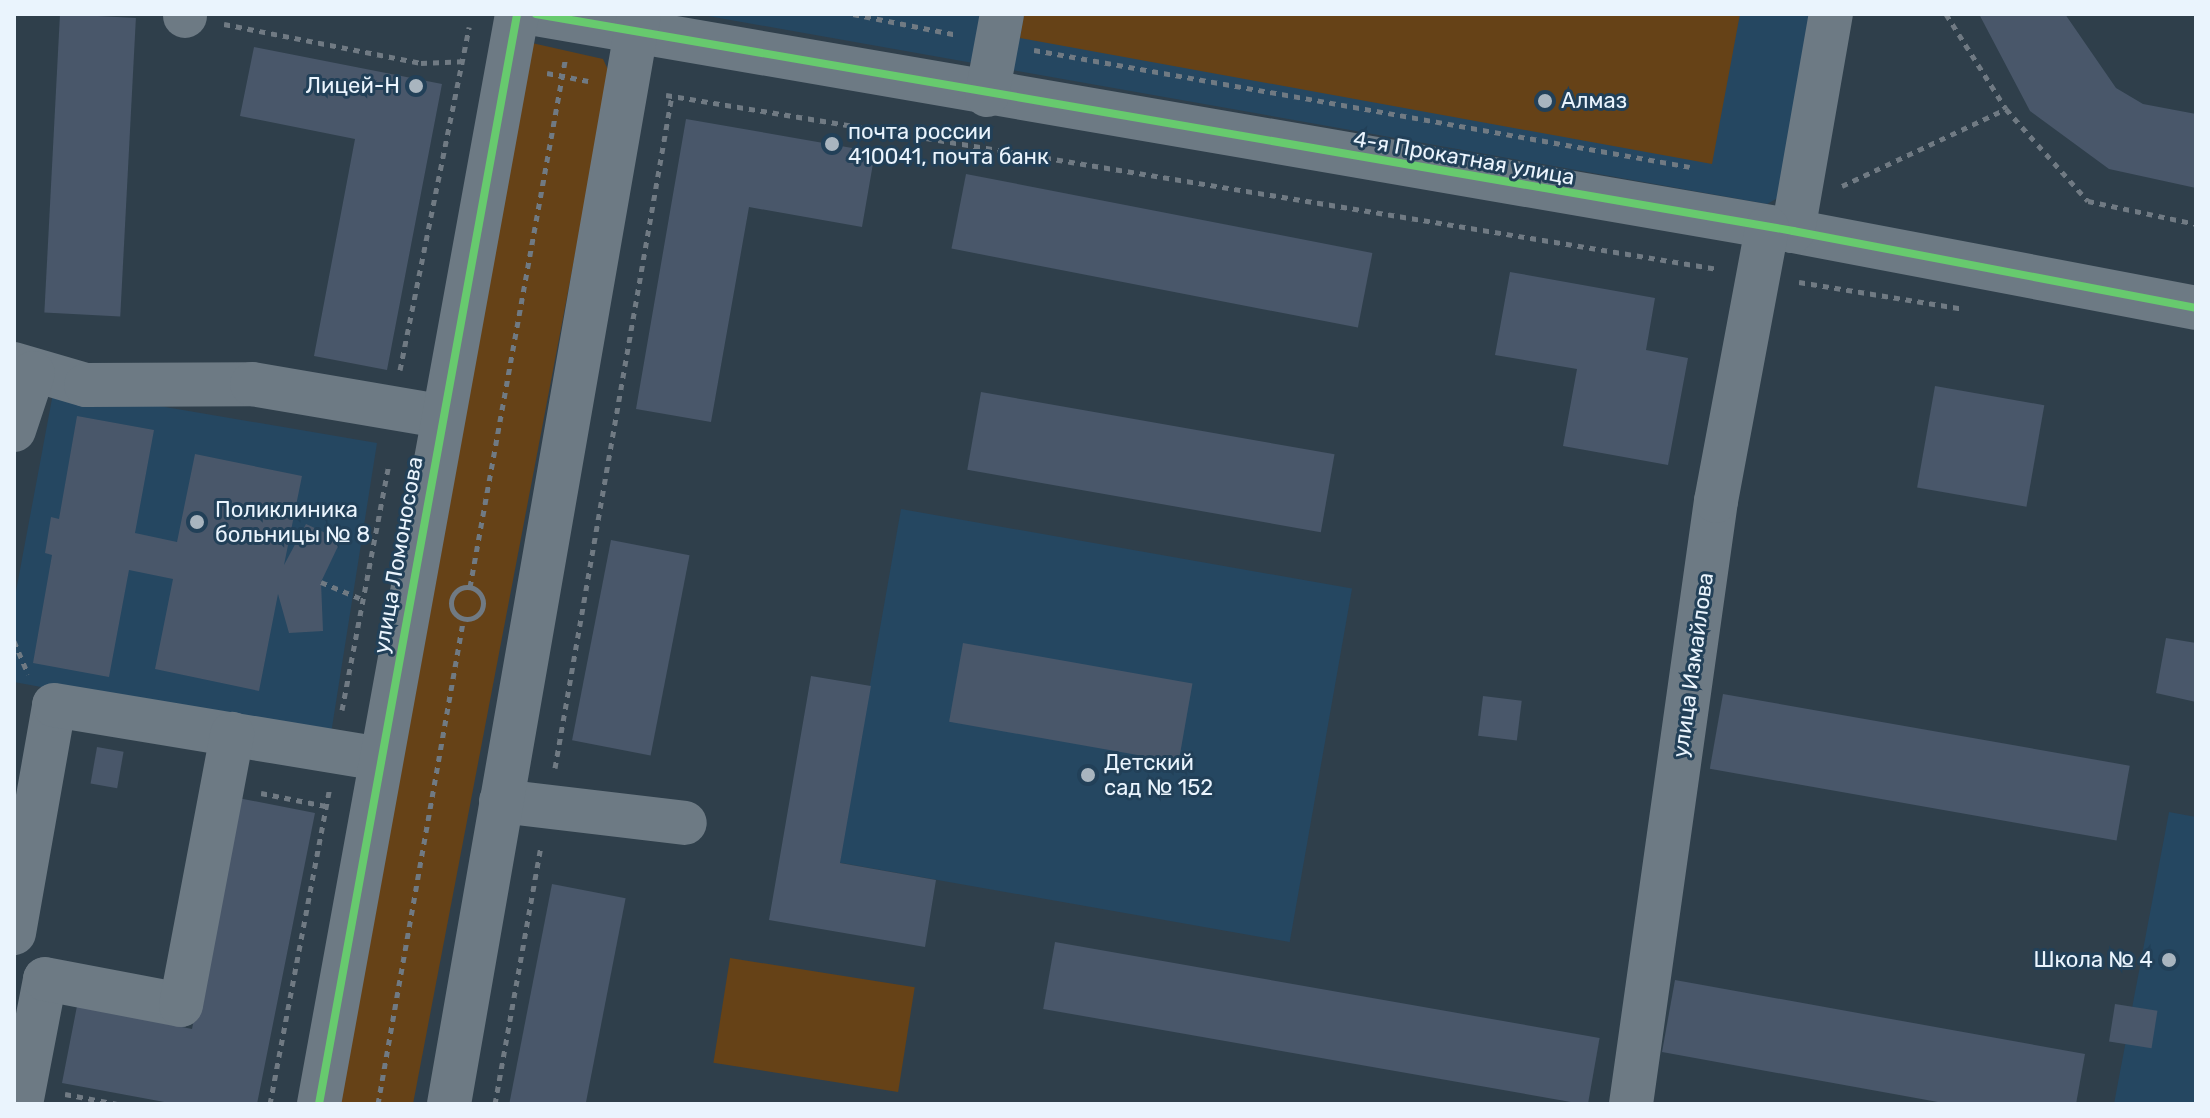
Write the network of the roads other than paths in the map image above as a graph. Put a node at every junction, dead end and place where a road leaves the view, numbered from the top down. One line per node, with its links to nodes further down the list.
1 (517, 14): 10 (street, улица Ломоносова)
2 (1831, 14): 7 (street, улица Измайлова)
3 (554, 17): 4 (street, 4-я Прокатная улица)
4 (637, 24): 6 (street, 4-я Прокатная улица); 14 (street)
5 (999, 29): 6 (street)
6 (987, 95): 7 (street, 4-я Прокатная улица)
7 (1780, 229): 8 (street, 4-я Прокатная улица); 20 (street, улица Измайлова)
8 (2196, 308)
9 (24, 368): 10 (street); 11 (street)
10 (440, 416): 13 (street, улица Ломоносова)
11 (14, 430)
12 (232, 734): 13 (street); 16 (street); 17 (street)
13 (381, 759): 18 (street, улица Ломоносова)
14 (501, 801): 15 (street); 19 (street)
15 (685, 823)
16 (14, 933)
17 (40, 1099)
18 (319, 1104)
19 (449, 1104)
20 (1631, 1104)

